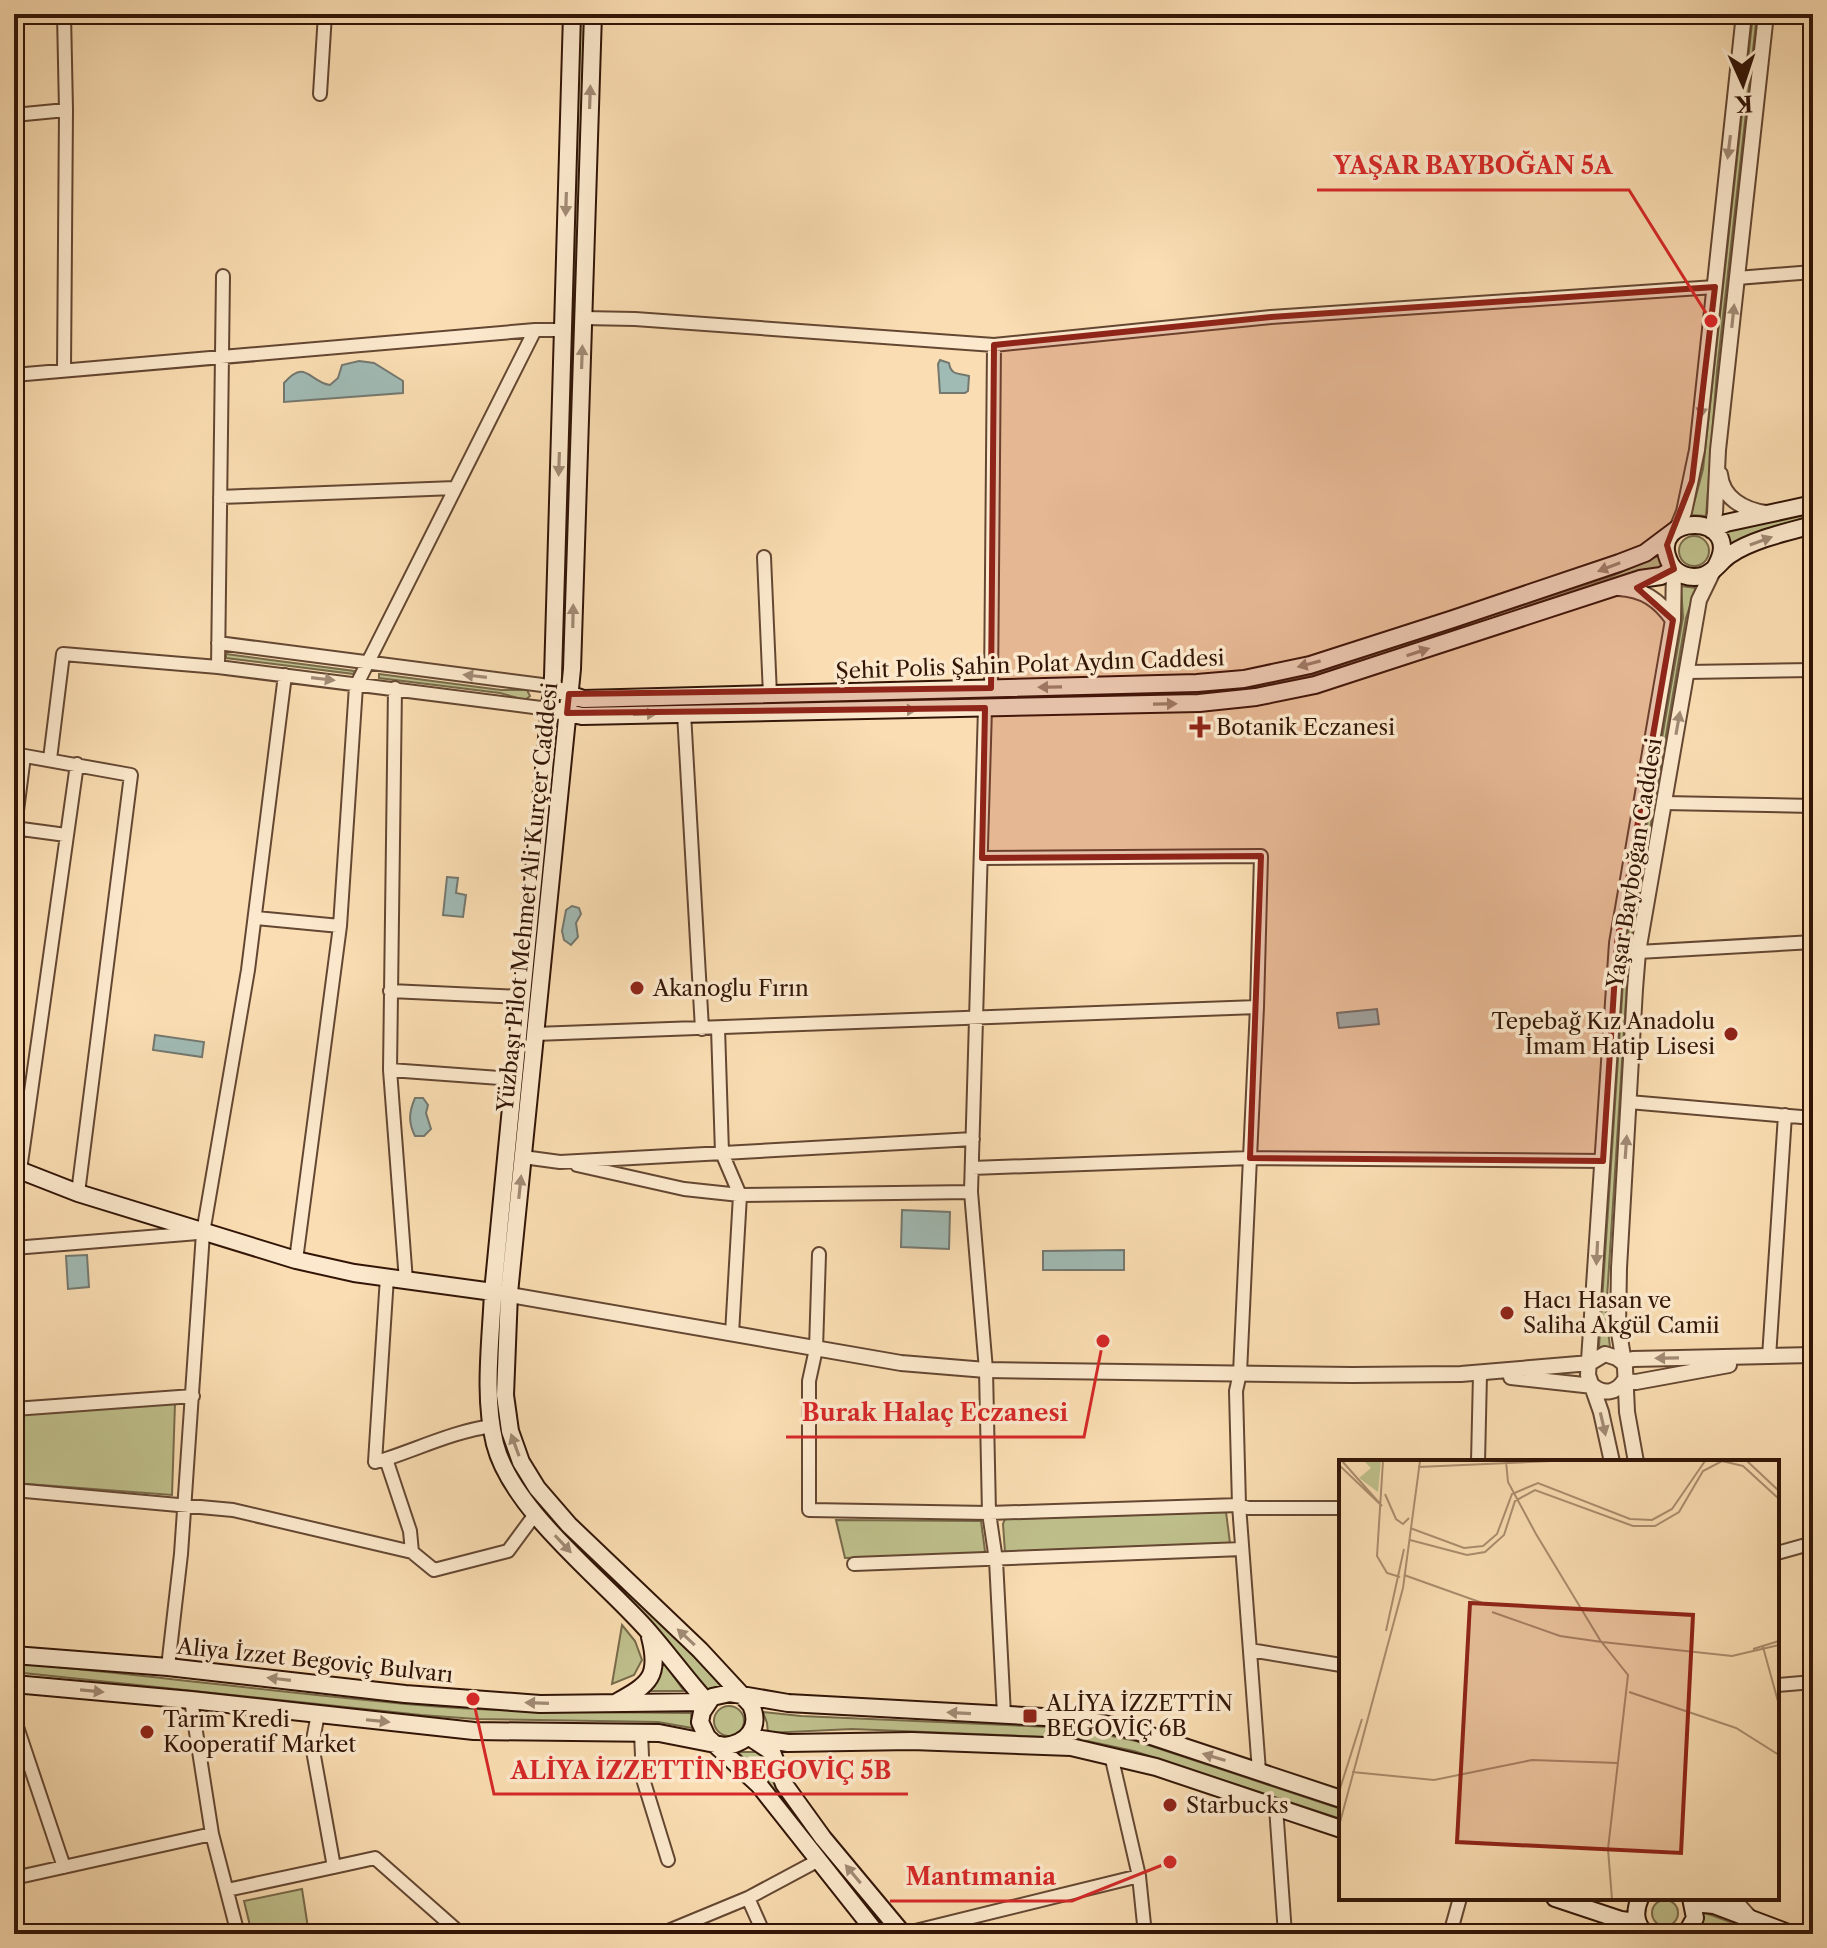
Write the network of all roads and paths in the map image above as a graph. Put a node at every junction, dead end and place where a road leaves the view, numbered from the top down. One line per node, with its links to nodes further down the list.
1 (64, 14): 8 (street)
2 (325, 14): 7 (street)
3 (572, 14): 16 (main road, Yüzbaşı Pilot Mehmet Ali Kurçer Caddesi, one-way to 16)
4 (593, 14): 14 (main road, Yüzbaşı Pilot Mehmet Ali Kurçer Caddesi, one-way to 4)
5 (1744, 14): 13 (street, one-way to 13)
6 (1766, 14): 12 (street)
7 (320, 94)
8 (66, 110): 9 (street); 19 (street)
9 (14, 115)
10 (1813, 272): 12 (street)
11 (223, 276): 18 (street)
12 (1737, 278): 21 (street, one-way to 12)
13 (1715, 287): 17 (street); 27 (street, one-way to 27)
14 (583, 318): 17 (street); 44 (main road, Yüzbaşı Pilot Mehmet Ali Kurçer Caddesi, one-way to 14)
15 (535, 330): 16 (street); 18 (street); 22 (street)
16 (563, 330): 42 (main road, Yüzbaşı Pilot Mehmet Ali Kurçer Caddesi, one-way to 42)
17 (994, 345): 43 (street)
18 (221, 357): 19 (street); 23 (street)
19 (64, 370): 20 (street)
20 (14, 375)
21 (1718, 450): 25 (street); 28 (street)
22 (455, 488): 23 (street); 35 (street)
23 (220, 497): 34 (street)
24 (1813, 504): 25 (main road)
25 (1771, 514): 28 (main road)
26 (1813, 525): 30 (main road, one-way to 26)
27 (1677, 529): 28 (main road); 31 (main road); 43 (main road, Şehit Polis Şahin Polat Aydın Caddesi, one-way to 43)
28 (1712, 530): 30 (main road)
29 (764, 557): 45 (street)
30 (1715, 568): 31 (main road); 38 (street, Yaşar Bayboğan Caddesi)
31 (1674, 569): 32 (main road, Şehit Polis Şahin Polat Aydın Caddesi); 33 (street, Yaşar Bayboğan Caddesi)
32 (1613, 588): 33 (street); 46 (main road, Şehit Polis Şahin Polat Aydın Caddesi, one-way to 32)
33 (1673, 620): 79 (street, Yaşar Bayboğan Caddesi)
34 (218, 643): 35 (street); 36 (street)
35 (368, 663): 40 (street); 42 (street, one-way to 35)
36 (218, 667): 39 (street); 51 (street)
37 (1813, 670): 38 (street)
38 (1687, 672): 53 (street, Yaşar Bayboğan Caddesi, one-way to 38)
39 (285, 675): 40 (street, one-way to 40); 59 (street)
40 (358, 683): 41 (street); 60 (street)
41 (395, 688): 47 (street); 63 (street)
42 (551, 688): 44 (main road, Şehit Polis Şahin Polat Aydın Caddesi); 47 (main road, Yüzbaşı Pilot Mehmet Ali Kurçer Caddesi)
43 (991, 688): 45 (main road, Şehit Polis Şahin Polat Aydın Caddesi)
44 (569, 694): 45 (main road, Şehit Polis Şahin Polat Aydın Caddesi); 48 (main road, Yüzbaşı Pilot Mehmet Ali Kurçer Caddesi)
45 (770, 695)
46 (985, 708): 49 (main road, Şehit Polis Şahin Polat Aydın Caddesi, one-way to 46); 58 (street)
47 (549, 709): 48 (main road, Şehit Polis Şahin Polat Aydın Caddesi); 64 (main road, Yüzbaşı Pilot Mehmet Ali Kurçer Caddesi)
48 (567, 713): 49 (main road, Şehit Polis Şahin Polat Aydın Caddesi, one-way to 49); 69 (main road, Yüzbaşı Pilot Mehmet Ali Kurçer Caddesi)
49 (684, 713): 68 (street)
50 (19, 755): 51 (street); 55 (street)
51 (50, 759): 52 (street)
52 (77, 764): 57 (street); 84 (street)
53 (1664, 803): 54 (street); 62 (street, Yaşar Bayboğan Caddesi)
54 (1813, 806)
55 (14, 828): 56 (street); 57 (street)
56 (14, 834)
57 (66, 835): 82 (street)
58 (982, 858): 65 (street); 66 (street)
59 (256, 918): 60 (street); 86 (street)
60 (340, 926): 89 (street)
61 (1813, 942): 62 (street)
62 (1638, 952): 72 (street, Yaşar Bayboğan Caddesi)
63 (390, 991): 64 (street); 70 (street)
64 (522, 997): 71 (main road, Yüzbaşı Pilot Mehmet Ali Kurçer Caddesi)
65 (1257, 1007): 66 (street); 78 (street)
66 (977, 1018): 67 (street); 75 (street)
67 (718, 1028): 68 (street); 76 (street)
68 (702, 1029): 69 (street)
69 (535, 1034): 77 (main road, Yüzbaşı Pilot Mehmet Ali Kurçer Caddesi)
70 (390, 1070): 71 (street); 91 (street)
71 (514, 1079): 92 (main road, Yüzbaşı Pilot Mehmet Ali Kurçer Caddesi)
72 (1629, 1102): 73 (street); 97 (street, Yaşar Bayboğan Caddesi, one-way to 72)
73 (1785, 1115): 74 (street); 96 (street)
74 (1813, 1118)
75 (973, 1139): 76 (street); 81 (street)
76 (722, 1153): 80 (street); 85 (street)
77 (523, 1157): 80 (street); 92 (main road, Yüzbaşı Pilot Mehmet Ali Kurçer Caddesi, one-way to 77)
78 (1250, 1158): 79 (street); 81 (street); 100 (street)
79 (1603, 1161): 98 (street, Yaşar Bayboğan Caddesi, one-way to 98)
80 (560, 1162): 85 (street)
81 (972, 1168): 83 (street)
82 (17, 1169): 84 (main road)
83 (971, 1192): 85 (street); 99 (street)
84 (78, 1193): 86 (main road)
85 (740, 1195): 93 (street)
86 (203, 1233): 87 (street); 89 (main road); 104 (street)
87 (14, 1248)
88 (819, 1254): 94 (street)
89 (296, 1260): 90 (main road)
90 (387, 1277): 91 (main road); 107 (street)
91 (406, 1281): 92 (main road)
92 (501, 1293): 93 (street); 106 (main road, Yüzbaşı Pilot Mehmet Ali Kurçer Caddesi); 131 (main road, Yüzbaşı Pilot Mehmet Ali Kurçer Caddesi, one-way to 92)
93 (732, 1334): 94 (street)
94 (816, 1349): 99 (street); 116 (street)
95 (1813, 1355): 96 (street)
96 (1769, 1357): 97 (street, one-way to 97); 102 (street)
97 (1622, 1362): 98 (street); 102 (street)
98 (1590, 1363): 101 (street); 103 (street)
99 (986, 1370): 100 (street); 116 (street)
100 (1240, 1373): 101 (street); 112 (street)
101 (1480, 1374): 103 (street); 108 (street)
102 (1624, 1381): 103 (street); 110 (street)
103 (1593, 1386): 109 (street, one-way to 109)
104 (193, 1396): 105 (street); 113 (street)
105 (14, 1409)
106 (492, 1426): 107 (street); 115 (main road, Yüzbaşı Pilot Mehmet Ali Kurçer Caddesi)
107 (386, 1459): 119 (street)
108 (1478, 1460)
109 (1612, 1460)
110 (1636, 1460)
111 (14, 1490): 113 (street)
112 (1239, 1505): 114 (street); 116 (street); 118 (street)
113 (185, 1506): 119 (street); 127 (street)
114 (1339, 1508)
115 (536, 1513): 119 (street); 123 (main road, Yüzbaşı Pilot Mehmet Ali Kurçer Caddesi, one-way to 123)
116 (989, 1513): 121 (street)
117 (1813, 1543): 120 (street)
118 (1242, 1549): 121 (street); 124 (street)
119 (412, 1552)
120 (1779, 1552)
121 (996, 1560): 122 (street); 136 (street)
122 (854, 1564)
123 (648, 1631): 133 (main road, Yüzbaşı Pilot Mehmet Ali Kurçer Caddesi); 134 (main road)
124 (1250, 1650): 126 (street); 142 (street)
125 (14, 1655): 127 (main road, Aliya İzzet Begoviç Bulvarı)
126 (1339, 1665)
127 (168, 1667): 134 (main road, Aliya İzzet Begoviç Bulvarı, one-way to 127)
128 (1813, 1682): 130 (street)
129 (14, 1685): 132 (main road, one-way to 132)
130 (1779, 1685)
131 (739, 1695): 133 (main road); 136 (main road, one-way to 131); 139 (main road)
132 (191, 1700): 135 (main road); 146 (street)
133 (707, 1702): 134 (main road, Aliya İzzet Begoviç Bulvarı); 140 (main road)
134 (615, 1703)
135 (318, 1714): 138 (main road, one-way to 138); 150 (street)
136 (1004, 1715): 142 (main road, one-way to 136)
137 (14, 1718): 149 (street)
138 (641, 1733): 140 (main road); 147 (street)
139 (749, 1737): 140 (main road); 141 (main road); 167 (main road, one-way to 139)
140 (716, 1744): 148 (main road)
141 (1111, 1755): 144 (main road); 151 (street)
142 (1259, 1771): 143 (main road)
143 (1339, 1798)
144 (1276, 1807): 145 (main road); 169 (street)
145 (1339, 1828)
146 (212, 1834): 149 (street); 153 (street)
147 (668, 1860)
148 (819, 1860): 154 (street); 162 (main road)
149 (64, 1867): 152 (street)
150 (334, 1867): 153 (street); 164 (street)
151 (1139, 1876): 167 (street); 168 (street)
152 (14, 1878)
153 (227, 1890): 163 (street)
154 (748, 1898): 165 (street); 166 (street)
155 (1459, 1900): 170 (street)
156 (1561, 1900): 161 (main road)
157 (1639, 1900): 161 (main road)
158 (1692, 1900): 160 (main road); 171 (main road)
159 (1734, 1900): 160 (street)
160 (1751, 1919): 172 (main road)
161 (1639, 1929)
162 (874, 1933)
163 (238, 1934)
164 (461, 1934)
165 (661, 1934)
166 (764, 1934)
167 (903, 1934)
168 (1145, 1934)
169 (1285, 1934)
170 (1450, 1934)
171 (1686, 1934)
172 (1791, 1934)

